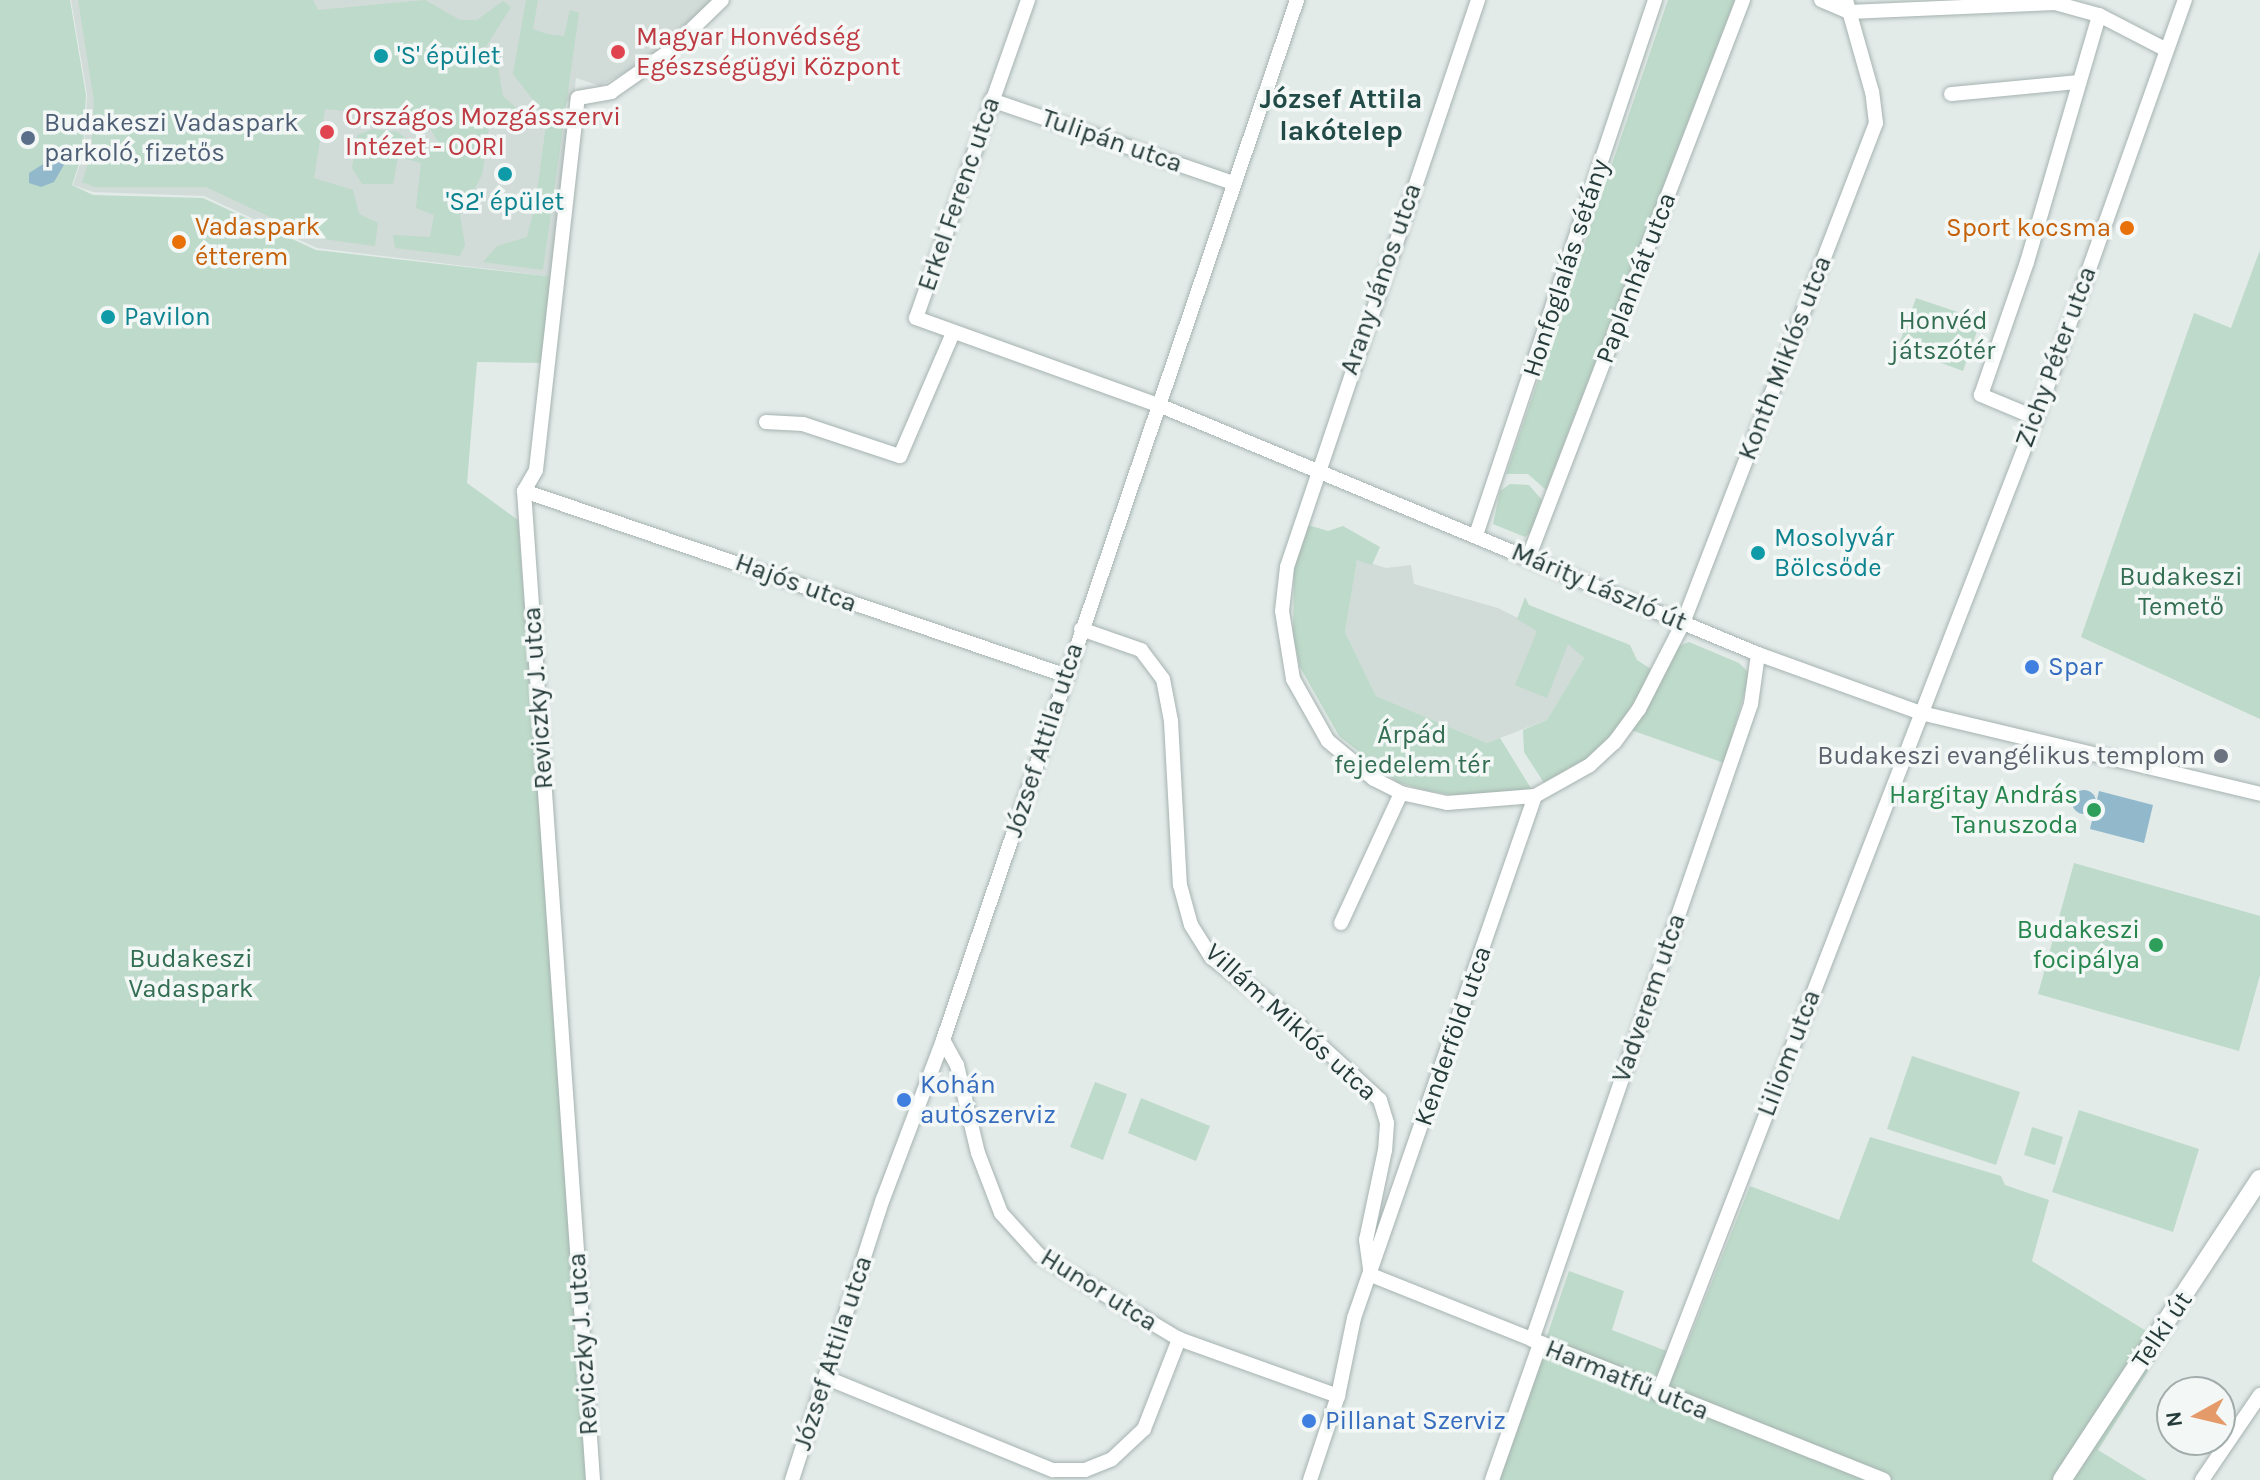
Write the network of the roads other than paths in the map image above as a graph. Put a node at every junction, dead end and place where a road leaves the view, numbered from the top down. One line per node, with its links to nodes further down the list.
1 (722, 0): 22 (street, Reviczky J. utca)
2 (1028, 0): 15 (street, Erkel Ferenc utca)
3 (1297, 0): 16 (street, József Attila utca)
4 (1478, 0): 21 (street, Arany János utca)
5 (1655, 0): 23 (street, Honfoglalás sétány)
6 (1743, 0): 24 (street, Paplanhát utca)
7 (1821, 0): 10 (street)
8 (2185, 0): 12 (street, Zichy Péter utca)
9 (2056, 2): 10 (street); 11 (street)
10 (1848, 6): 25 (street, Konth Miklós utca)
11 (2099, 15): 12 (street); 13 (street)
12 (2165, 49): 19 (street, Zichy Péter utca)
13 (2077, 82): 14 (street); 19 (street)
14 (1951, 94)
15 (991, 100): 16 (street, Tulipán utca); 17 (street, Erkel Ferenc utca)
16 (1234, 183): 18 (street, József Attila utca)
17 (953, 333): 18 (street, Márity László út); 20 (street)
18 (1161, 406): 21 (street, Márity László út); 26 (street, József Attila utca)
19 (2036, 418): 29 (street, Zichy Péter utca)
20 (766, 422)
21 (1318, 469): 23 (street, Márity László út); 30 (street, Arany János utca)
22 (524, 491): 28 (street, Hajós utca); 43 (street, Reviczky J. utca)
23 (1476, 535): 24 (street, Márity László út)
24 (1529, 556): 25 (street, Márity László út)
25 (1683, 623): 27 (street, Márity László út); 32 (street, Konth Miklós utca)
26 (1081, 629): 28 (street, József Attila utca); 36 (street, Villám Miklós utca)
27 (1758, 654): 29 (street, Márity László út); 38 (street, Vadverem utca)
28 (1067, 676): 34 (street, József Attila utca)
29 (1921, 713): 31 (street, Márity László út); 40 (street, Liliom utca)
30 (1401, 793): 32 (street, Arany János utca); 33 (street)
31 (2260, 794)
32 (1535, 796): 36 (street, Kenderföld utca)
33 (1341, 923)
34 (943, 1040): 37 (street, Hunor utca); 39 (street, József Attila utca)
35 (2260, 1179): 48 (main road, Telki út)
36 (1371, 1275): 38 (street, Harmatfű utca); 42 (street, Kenderföld utca)
37 (1179, 1339): 39 (street); 42 (street, Hunor utca)
38 (1536, 1342): 40 (street, Harmatfű utca); 46 (street, Vadverem utca)
39 (827, 1378): 44 (street, József Attila utca)
40 (1658, 1394): 47 (street, Harmatfű utca)
41 (2260, 1395): 49 (street)
42 (1338, 1396): 45 (street, Kenderföld utca)
43 (593, 1480)
44 (792, 1480)
45 (1310, 1480)
46 (1492, 1480)
47 (1884, 1480)
48 (2062, 1480)
49 (2202, 1480)

